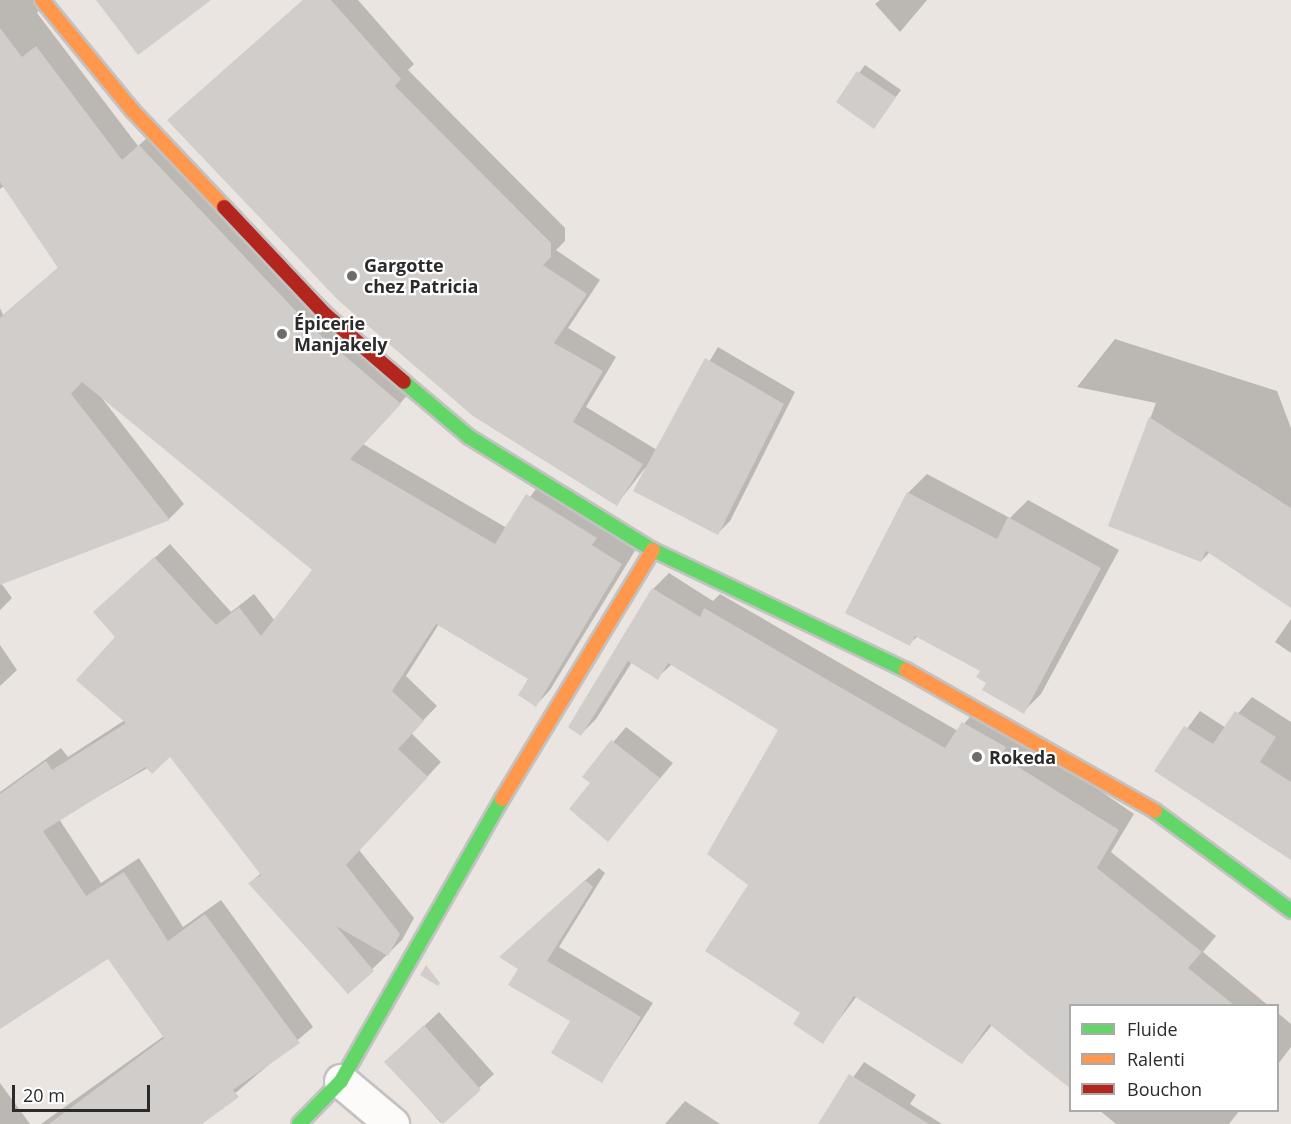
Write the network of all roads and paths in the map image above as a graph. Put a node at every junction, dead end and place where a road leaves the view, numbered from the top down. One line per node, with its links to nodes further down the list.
1 (42, 0): 2 (street)
2 (653, 550): 3 (street); 4 (street)
3 (1291, 911)
4 (341, 1081): 5 (street); 6 (street)
5 (299, 1124)
6 (392, 1124)

